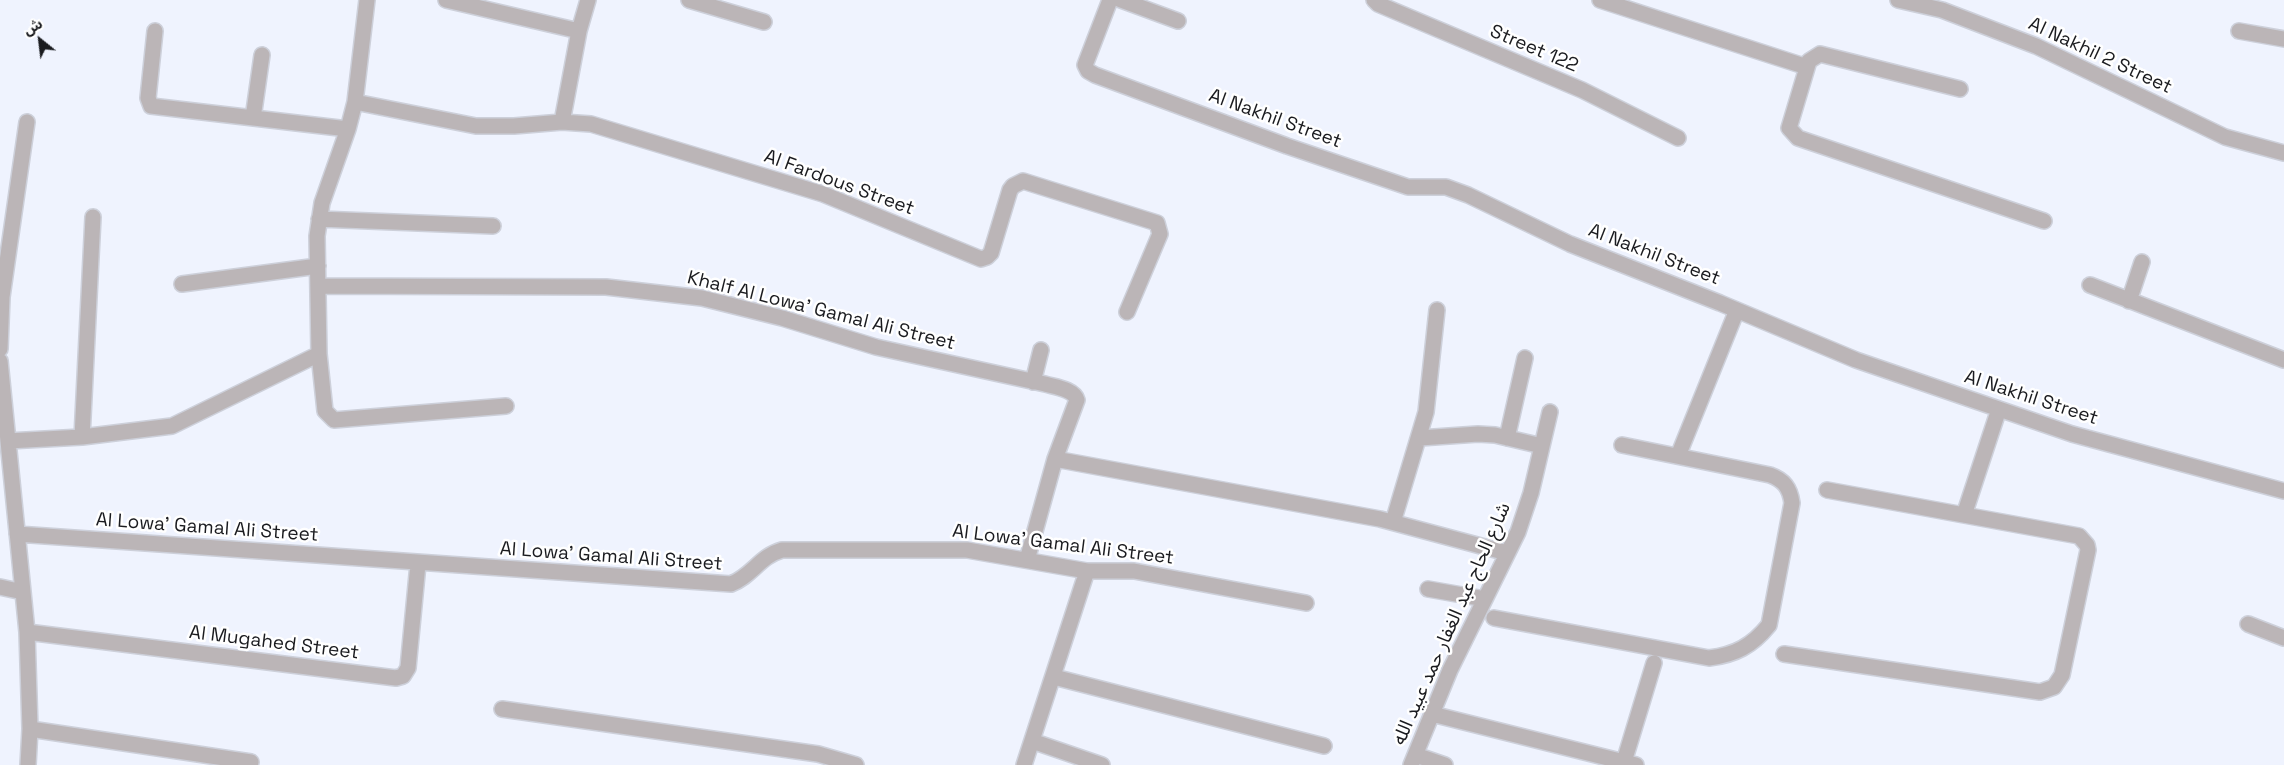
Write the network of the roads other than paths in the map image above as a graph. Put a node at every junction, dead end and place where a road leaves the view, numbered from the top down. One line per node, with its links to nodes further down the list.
1 (367, 0): 20 (street)
2 (446, 0): 14 (street)
3 (588, 0): 14 (street)
4 (690, 0): 12 (street)
5 (1110, 0): 39 (street, Al Nakhil Street)
6 (1121, 0): 11 (street)
7 (1374, 0): 25 (street, Street 122)
8 (1600, 0): 10 (street)
9 (1898, 0): 26 (street, Al Nakhil 2 Street)
10 (1632, 5): 18 (street)
11 (1178, 21)
12 (764, 22)
13 (155, 31): 21 (street)
14 (579, 31): 23 (street)
15 (2239, 31): 16 (street)
16 (2284, 39)
17 (262, 55): 21 (street)
18 (1807, 67): 19 (street); 29 (street)
19 (1960, 89)
20 (355, 102): 23 (street, Al Fardous Street); 24 (street)
21 (253, 118): 24 (street)
22 (27, 122): 36 (street)
23 (562, 122): 40 (street, Al Fardous Street)
24 (348, 128): 28 (street)
25 (1678, 138)
26 (2284, 153)
27 (93, 217): 51 (street)
28 (319, 219): 30 (street); 32 (street)
29 (2044, 220)
30 (492, 226)
31 (2142, 262): 37 (street)
32 (318, 266): 33 (street); 35 (street)
33 (182, 284)
34 (2090, 285): 37 (street)
35 (319, 286): 43 (street); 47 (street, Khalf Al Lowa' Gamal Ali Street)
36 (1, 297): 41 (street)
37 (2129, 300): 45 (street)
38 (1437, 310): 52 (street)
39 (1737, 310): 49 (street, Al Nakhil Street); 57 (street)
40 (1127, 312)
41 (0, 349)
42 (1041, 350): 47 (street)
43 (319, 354): 48 (street); 51 (street)
44 (1525, 358): 53 (street)
45 (2284, 360)
46 (0, 361): 54 (street)
47 (1033, 382): 58 (street, Khalf Al Lowa' Gamal Ali Street)
48 (506, 406)
49 (1999, 409): 61 (street, Al Nakhil Street); 62 (street)
50 (1550, 412): 56 (street, شارع الحاج عبد الغفار حمد عبيد الله)
51 (82, 437): 54 (street)
52 (1420, 438): 53 (street); 63 (street)
53 (1507, 438): 56 (street)
54 (8, 441): 59 (street)
55 (1622, 445): 57 (street)
56 (1542, 446): 65 (street, شارع الحاج عبد الغفار حمد عبيد الله)
57 (1678, 456): 74 (street)
58 (1055, 459): 63 (street); 66 (street, Khalf Al Lowa' Gamal Ali Street)
59 (5, 470): 64 (street)
60 (1827, 490): 62 (street)
61 (2284, 491)
62 (1964, 514): 78 (street)
63 (1393, 522): 65 (street)
64 (17, 534): 67 (street, Al Lowa' Gamal Ali Street); 71 (street)
65 (1507, 554): 72 (street, شارع الحاج عبد الغفار حمد عبيد الله)
66 (1027, 560): 67 (street, Al Lowa' Gamal Ali Street); 68 (street, Al Lowa' Gamal Ali Street)
67 (418, 564): 76 (street, Al Mugahed Street)
68 (1087, 571): 73 (street, Al Lowa' Gamal Ali Street); 80 (street)
69 (0, 588): 71 (street)
70 (1428, 589): 72 (street)
71 (23, 592): 76 (street)
72 (1485, 599): 82 (street, شارع الحاج عبد الغفار حمد عبيد الله)
73 (1306, 602)
74 (1494, 618)
75 (2248, 624): 77 (street)
76 (27, 632): 83 (street)
77 (2284, 638)
78 (1784, 654)
79 (1654, 664): 88 (street)
80 (1054, 677): 84 (street); 85 (street)
81 (502, 709): 90 (street)
82 (1432, 714): 86 (street, شارع الحاج عبد الغفار حمد عبيد الله); 88 (street)
83 (30, 729): 87 (street); 89 (street)
84 (1032, 742): 91 (street); 92 (street)
85 (1324, 746)
86 (1413, 760): 93 (street)
87 (251, 762)
88 (1628, 764)
89 (28, 765)
90 (856, 765)
91 (1024, 765)
92 (1102, 765)
93 (1446, 765)

